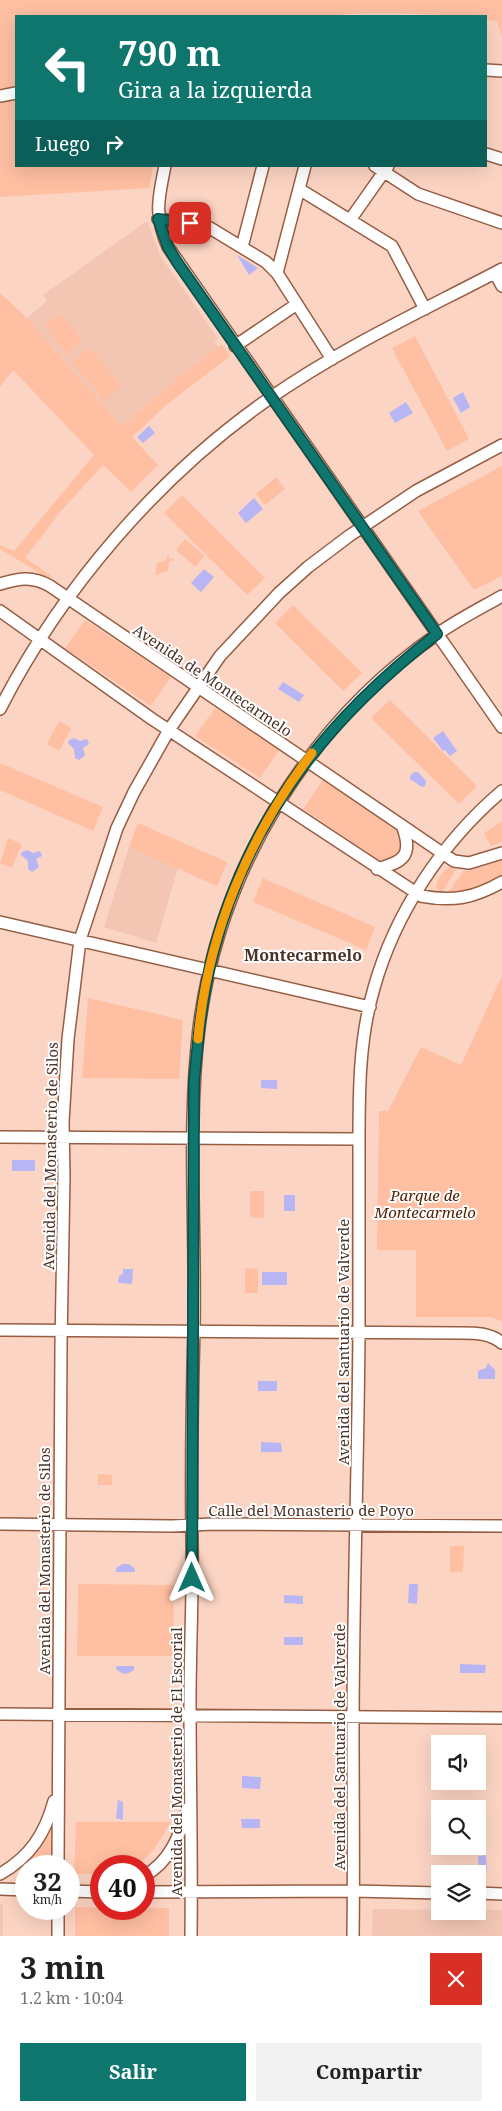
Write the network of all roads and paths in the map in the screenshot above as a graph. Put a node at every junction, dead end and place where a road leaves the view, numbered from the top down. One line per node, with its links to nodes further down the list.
1 (487, 70): 2 (street)
2 (502, 71)
3 (15, 93): 4 (street)
4 (0, 96)
5 (487, 154): 6 (street)
6 (502, 159)
7 (165, 167): 12 (street)
8 (263, 167): 15 (street)
9 (305, 167): 11 (street)
10 (382, 168): 13 (street); 14 (street)
11 (299, 189): 13 (street); 17 (street)
12 (158, 219): 15 (street); 21 (street)
13 (350, 220): 20 (street)
14 (502, 223)
15 (242, 248): 17 (street)
16 (498, 271): 18 (street); 20 (street)
17 (277, 273): 19 (street)
18 (502, 286)
19 (297, 304): 21 (street); 22 (street)
20 (424, 309): 22 (street)
21 (235, 346): 23 (street)
22 (332, 359): 23 (street)
23 (271, 397): 25 (street); 28 (street)
24 (502, 445): 25 (street, Avenida del Monasterio de Silos)
25 (361, 526): 30 (street); 32 (street, Avenida del Monasterio de Silos)
26 (0, 584): 28 (street, Avenida de Montecarmelo)
27 (502, 596): 30 (street, Avenida del Monasterio de El Escorial)
28 (67, 599): 31 (street); 32 (street, Avenida de Montecarmelo)
29 (0, 611): 31 (street)
30 (437, 634): 34 (street); 36 (street, Avenida del Monasterio de El Escorial)
31 (40, 639): 33 (street); 35 (street)
32 (198, 687): 35 (street, Avenida del Monasterio de Silos); 36 (street, Avenida de Montecarmelo)
33 (0, 709)
34 (502, 727)
35 (169, 730): 38 (street); 46 (street, Avenida del Monasterio de Silos)
36 (306, 761): 38 (street, Avenida del Monasterio de El Escorial); 39 (street, Avenida de Montecarmelo)
37 (502, 791): 41 (street, Avenida del Santuario de Valverde)
38 (278, 803): 42 (street); 47 (street, Avenida del Monasterio de El Escorial)
39 (403, 828): 41 (street, Avenida de Montecarmelo); 42 (street)
40 (502, 853): 41 (street, Avenida de Montecarmelo)
41 (442, 854): 44 (street, Avenida del Santuario de Valverde)
42 (377, 869): 44 (street)
43 (502, 882): 44 (street)
44 (416, 893): 48 (street, Avenida del Santuario de Valverde)
45 (0, 922): 46 (street)
46 (80, 940): 47 (street); 50 (street, Avenida del Monasterio de Silos)
47 (210, 970): 48 (street); 51 (street, Avenida del Monasterio de El Escorial)
48 (370, 1007): 52 (street, Avenida del Santuario de Valverde)
49 (0, 1137): 50 (street)
50 (64, 1138): 51 (street); 54 (street, Avenida del Monasterio de Silos)
51 (193, 1139): 52 (street); 55 (street, Avenida del Monasterio de El Escorial)
52 (359, 1140): 56 (street, Avenida del Santuario de Valverde)
53 (0, 1330): 54 (street)
54 (61, 1330): 55 (street); 59 (street, Avenida del Monasterio de Silos)
55 (194, 1330): 56 (street); 60 (street, Avenida del Monasterio de El Escorial)
56 (359, 1331): 57 (street); 61 (street, Avenida del Santuario de Valverde)
57 (502, 1343)
58 (0, 1524): 59 (street, Calle del Monasterio de Poyo)
59 (59, 1525): 60 (street, Calle del Monasterio de Poyo); 64 (street, Avenida del Monasterio de Silos)
60 (191, 1525): 61 (street, Calle del Monasterio de Poyo); 65 (street, Avenida del Monasterio de El Escorial)
61 (356, 1525): 62 (street, Calle del Monasterio de Poyo); 66 (street, Avenida del Santuario de Valverde)
62 (502, 1526)
63 (0, 1714): 64 (street)
64 (58, 1714): 65 (street); 68 (street, Avenida del Monasterio de Silos)
65 (190, 1716): 66 (street); 69 (street, Avenida del Monasterio de El Escorial)
66 (353, 1718): 67 (street); 76 (street, Avenida del Santuario de Valverde)
67 (502, 1718)
68 (58, 1777): 70 (street, Avenida del Monasterio de Silos); 72 (street, Avenida del Monasterio de Silos)
69 (192, 1796): 71 (street); 75 (street, Avenida del Monasterio de El Escorial)
70 (58, 1855)
71 (155, 1866)
72 (0, 1874)
73 (0, 1889): 74 (street)
74 (15, 1890)
75 (192, 1891): 76 (street); 77 (street); 83 (street, Avenida del Monasterio de El Escorial)
76 (353, 1891): 78 (street); 84 (street, Avenida del Santuario de Valverde)
77 (155, 1892)
78 (431, 1893)
79 (486, 1893): 80 (street)
80 (502, 1894)
81 (53, 1920): 82 (street)
82 (58, 1932)
83 (191, 1936)
84 (353, 1936)

